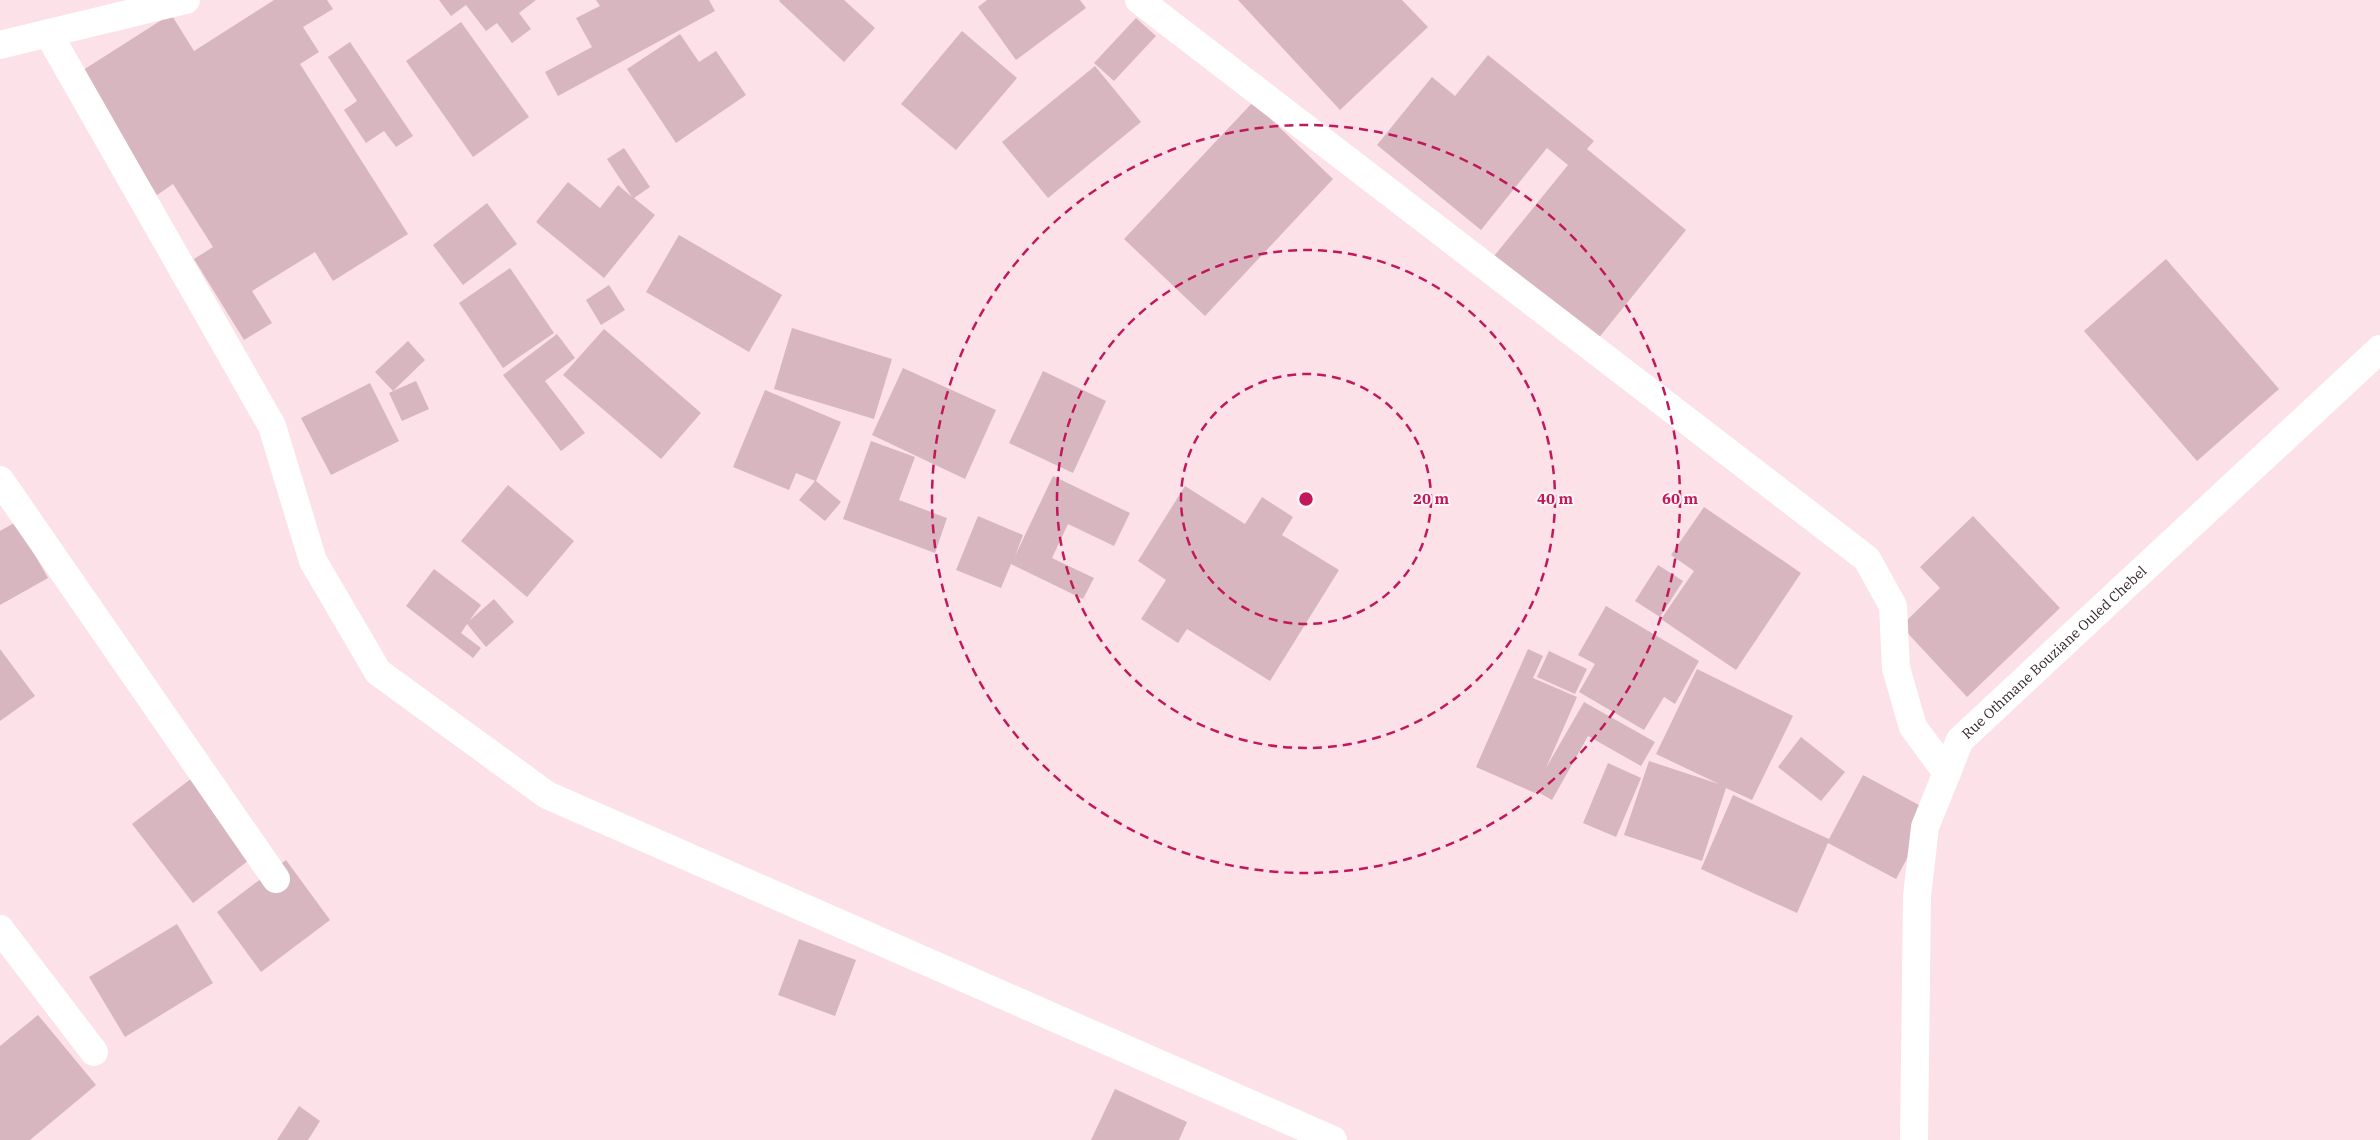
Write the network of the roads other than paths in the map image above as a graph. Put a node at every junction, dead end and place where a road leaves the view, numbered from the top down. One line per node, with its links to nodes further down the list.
1 (186, 0): 3 (street)
2 (1139, 0): 7 (street)
3 (48, 33): 4 (street); 11 (street)
4 (0, 45)
5 (2380, 348): 7 (street, Rue Othmane Bouziane Ouled Chebel)
6 (0, 480): 8 (street)
7 (1947, 773): 12 (street, Rue Othmane Bouziane Ouled Chebel)
8 (276, 879)
9 (0, 929): 10 (street)
10 (94, 1052)
11 (1333, 1140)
12 (1914, 1140)

